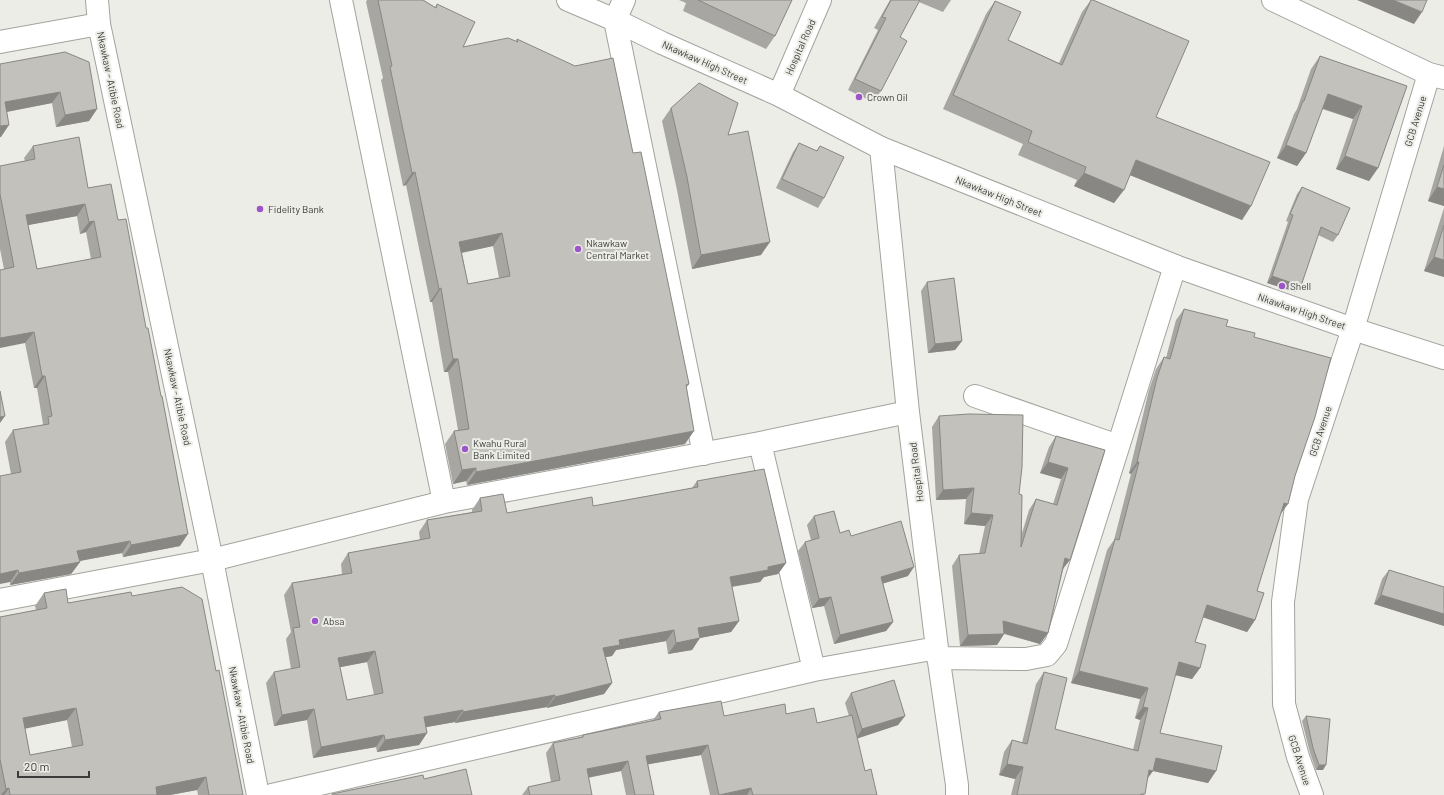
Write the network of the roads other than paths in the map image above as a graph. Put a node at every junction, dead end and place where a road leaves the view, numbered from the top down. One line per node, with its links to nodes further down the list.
1 (97, 0): 8 (street, Nkawkaw - Atibie Road)
2 (341, 0): 21 (street)
3 (568, 0): 7 (street, Nkawkaw High Street)
4 (624, 0): 7 (street)
5 (820, 0): 11 (street, Hospital Road)
6 (1273, 0): 10 (street)
7 (615, 20): 11 (street, Nkawkaw High Street); 20 (street)
8 (100, 24): 9 (street); 22 (street, Nkawkaw - Atibie Road)
9 (0, 42)
10 (1436, 76): 14 (street, GCB Avenue)
11 (779, 95): 12 (street, Nkawkaw High Street)
12 (881, 148): 13 (street, Nkawkaw High Street); 17 (street, Hospital Road)
13 (1175, 266): 14 (street, Nkawkaw High Street); 19 (street)
14 (1353, 329): 15 (street, Nkawkaw High Street); 29 (street, GCB Avenue)
15 (1444, 358)
16 (975, 396): 19 (street)
17 (908, 412): 18 (street); 24 (street, Hospital Road)
18 (760, 443): 20 (street); 25 (street)
19 (1118, 446): 24 (street)
20 (704, 454): 21 (street)
21 (444, 502): 22 (street)
22 (212, 560): 23 (street); 26 (street, Nkawkaw - Atibie Road)
23 (0, 600)
24 (938, 653): 25 (street); 28 (street, Hospital Road)
25 (814, 670): 27 (street)
26 (258, 795)
27 (272, 795)
28 (957, 795)
29 (1312, 795)

